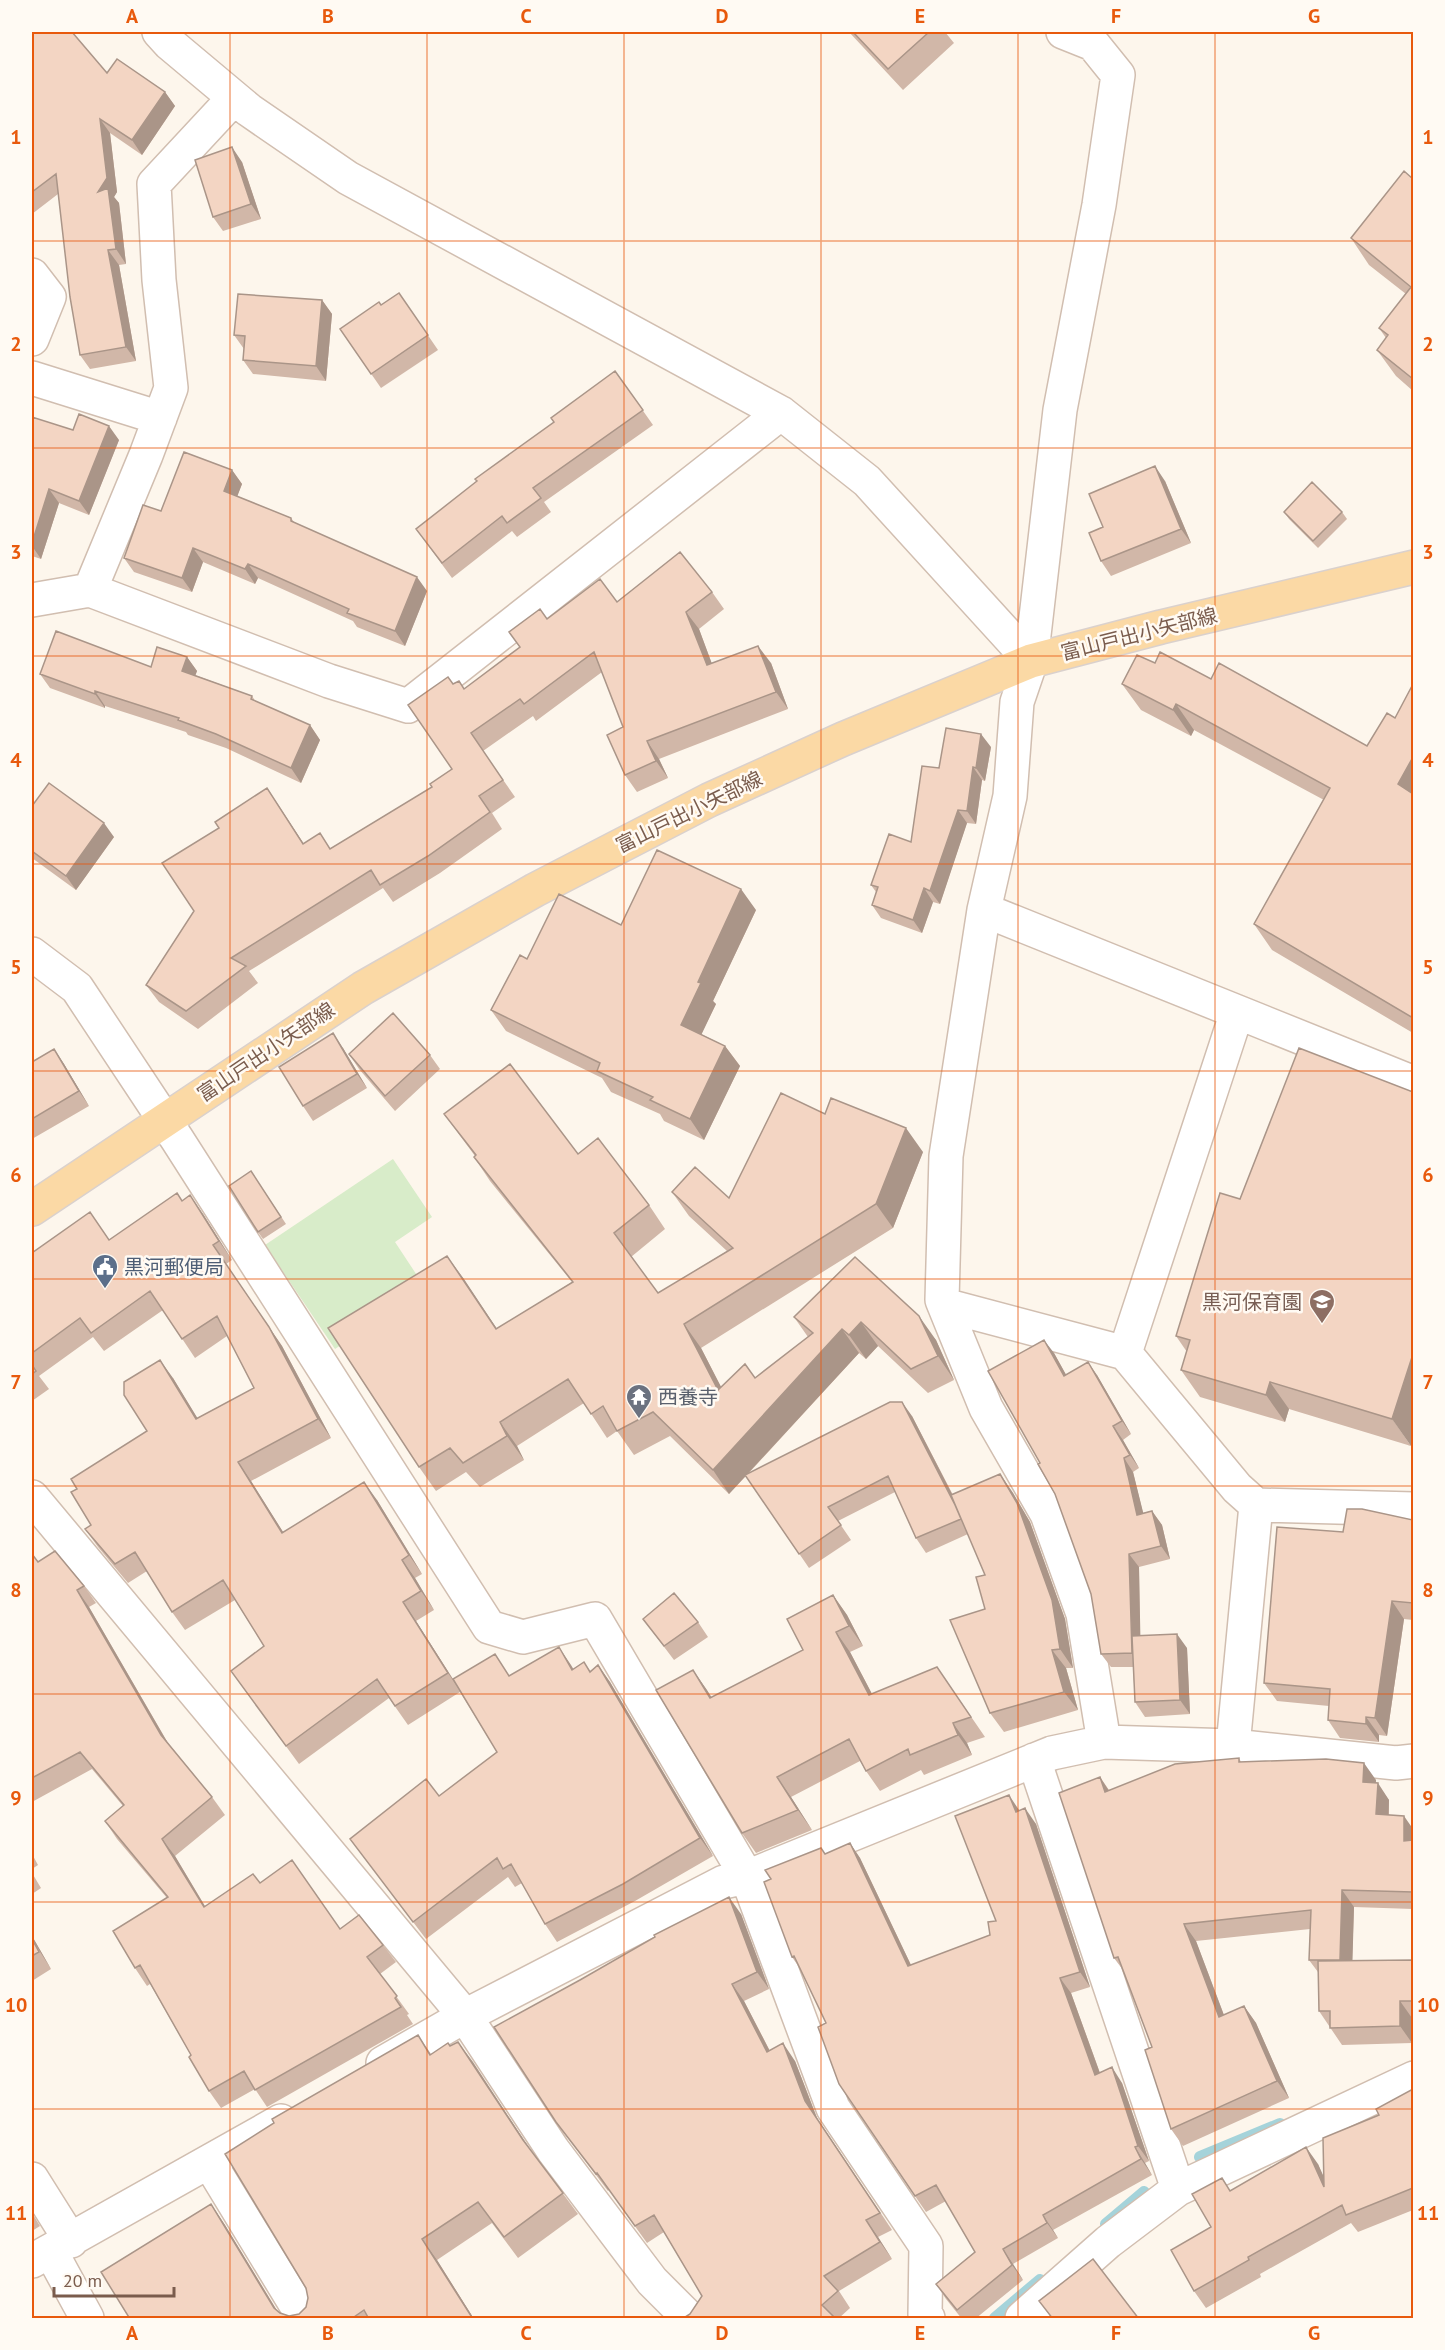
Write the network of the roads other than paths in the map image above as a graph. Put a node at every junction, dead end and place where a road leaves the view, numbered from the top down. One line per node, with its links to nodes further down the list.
1 (159, 32): 3 (street)
2 (1063, 32): 12 (street)
3 (234, 98): 7 (street); 8 (street)
4 (32, 275): 5 (street)
5 (32, 339)
6 (32, 378): 8 (street)
7 (781, 413): 10 (street); 12 (street)
8 (160, 418): 10 (street)
9 (1413, 567): 12 (main road, 富山戸出小矢部線)
10 (90, 590): 11 (street)
11 (32, 600)
12 (1031, 661): 13 (street); 17 (main road, 富山戸出小矢部線)
13 (984, 910): 15 (street); 19 (street)
14 (32, 954): 17 (street)
15 (1237, 1012): 16 (street); 20 (street)
16 (1413, 1083)
17 (165, 1120): 18 (main road, 富山戸出小矢部線); 28 (street)
18 (32, 1209)
19 (944, 1305): 20 (street); 24 (street)
20 (1125, 1353): 22 (street)
21 (32, 1497): 29 (street)
22 (1256, 1505): 23 (street); 25 (street)
23 (1413, 1509)
24 (1104, 1742): 25 (street); 27 (street)
25 (1233, 1746): 26 (street)
26 (1413, 1756)
27 (1034, 1760): 28 (street); 35 (street)
28 (747, 1877): 29 (street); 37 (street)
29 (465, 2016): 31 (street); 40 (street)
30 (1413, 2078): 35 (street)
31 (352, 2080)
32 (311, 2103): 33 (street)
33 (209, 2162): 36 (street); 39 (street)
34 (32, 2179): 36 (street)
35 (1178, 2188): 41 (street)
36 (51, 2251): 38 (street)
37 (926, 2317)
38 (87, 2319)
39 (304, 2319)
40 (689, 2319)
41 (1022, 2319)

